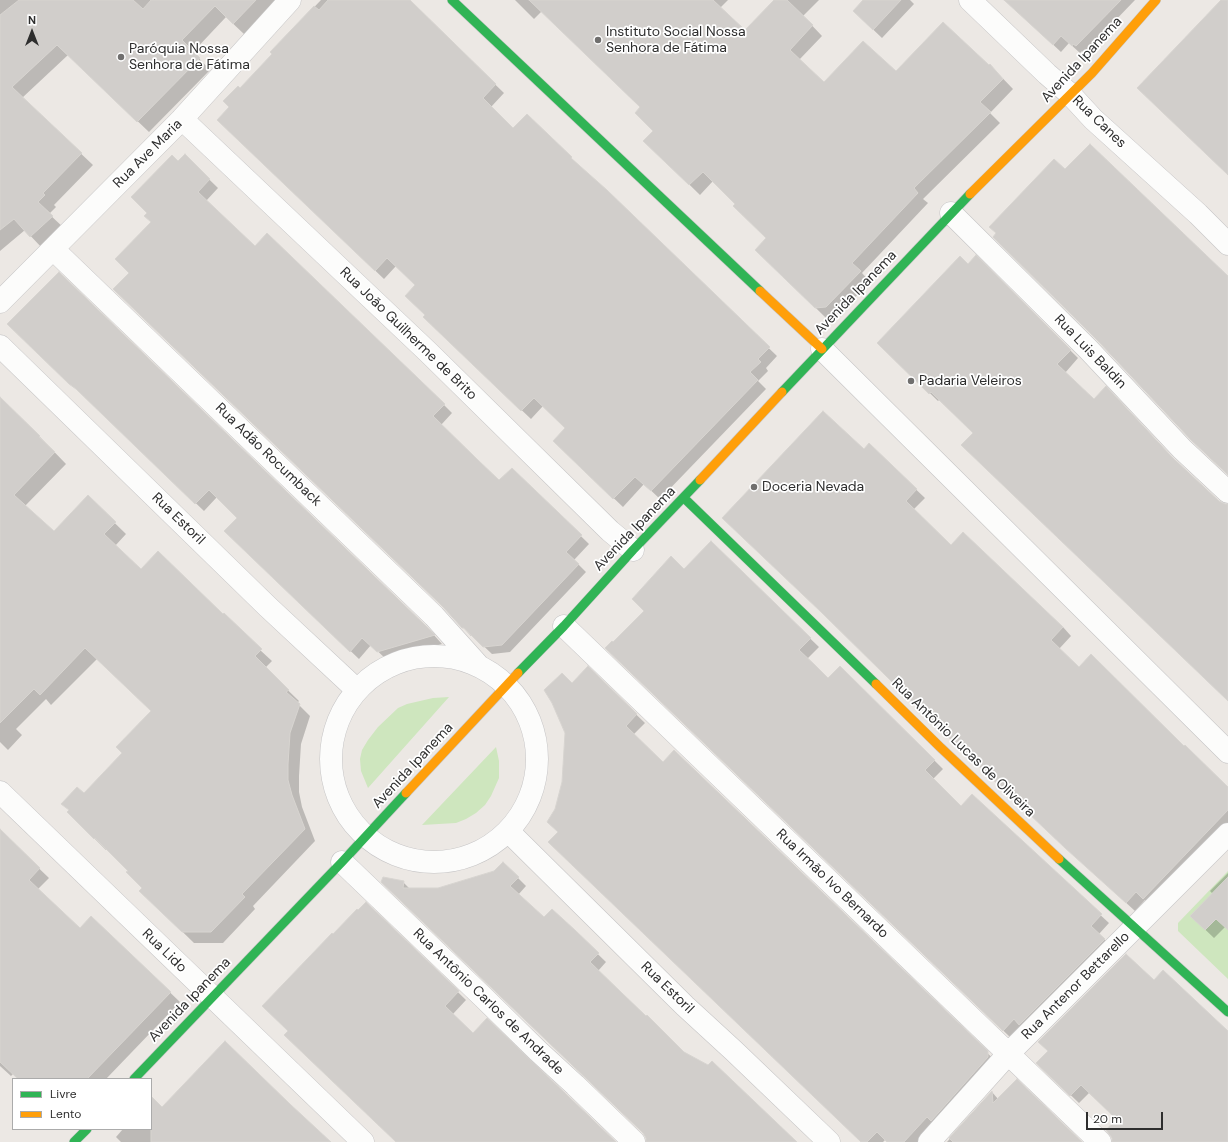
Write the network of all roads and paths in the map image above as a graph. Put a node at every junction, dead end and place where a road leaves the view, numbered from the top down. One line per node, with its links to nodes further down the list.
1 (290, 0): 6 (street, Rua Ave Maria)
2 (452, 0): 12 (street)
3 (970, 0): 5 (street, Rua Canes)
4 (1156, 0): 5 (street, Avenida Ipanema)
5 (1070, 94): 7 (street, Avenida Ipanema); 8 (street, Rua Canes)
6 (182, 119): 9 (street, Rua Ave Maria); 15 (street, Rua João Guilherme de Brito)
7 (951, 213): 12 (street, Avenida Ipanema); 13 (street, Rua Luis Baldin)
8 (1228, 244)
9 (53, 249): 10 (street, Rua Ave Maria); 17 (street, Rua Adão Rocumback)
10 (0, 302)
11 (0, 346): 19 (street, Rua Estoril)
12 (822, 349): 14 (street, Avenida Ipanema); 20 (street)
13 (1228, 492)
14 (684, 498): 15 (street, Avenida Ipanema); 26 (street, Rua Antônio Lucas de Oliveira)
15 (633, 550): 16 (street, Avenida Ipanema)
16 (564, 626): 18 (street, Avenida Ipanema); 29 (street, Rua Irmão Ivo Bernardo)
17 (479, 666): 18 (street); 19 (street)
18 (507, 685): 22 (street); 24 (street, Avenida Ipanema)
19 (357, 690): 24 (street)
20 (1228, 752)
21 (0, 792): 27 (street, Rua Lido)
22 (508, 831): 24 (street); 35 (street, Rua Estoril)
23 (1228, 834): 26 (street, Rua Antenor Bettarello)
24 (366, 836): 25 (street, Avenida Ipanema)
25 (342, 862): 27 (street, Avenida Ipanema); 34 (street, Rua Antônio Carlos de Andrade)
26 (1135, 927): 28 (street, Rua Antônio Lucas de Oliveira); 29 (street, Rua Antenor Bettarello)
27 (212, 996): 30 (street, Avenida Ipanema); 33 (street, Rua Lido)
28 (1228, 1012)
29 (1009, 1053): 36 (street, Rua Antenor Bettarello); 37 (street, Rua Irmão Ivo Bernardo)
30 (135, 1078)
31 (86, 1130): 32 (street)
32 (74, 1142)
33 (363, 1142)
34 (634, 1142)
35 (829, 1142)
36 (929, 1142)
37 (1100, 1142)

